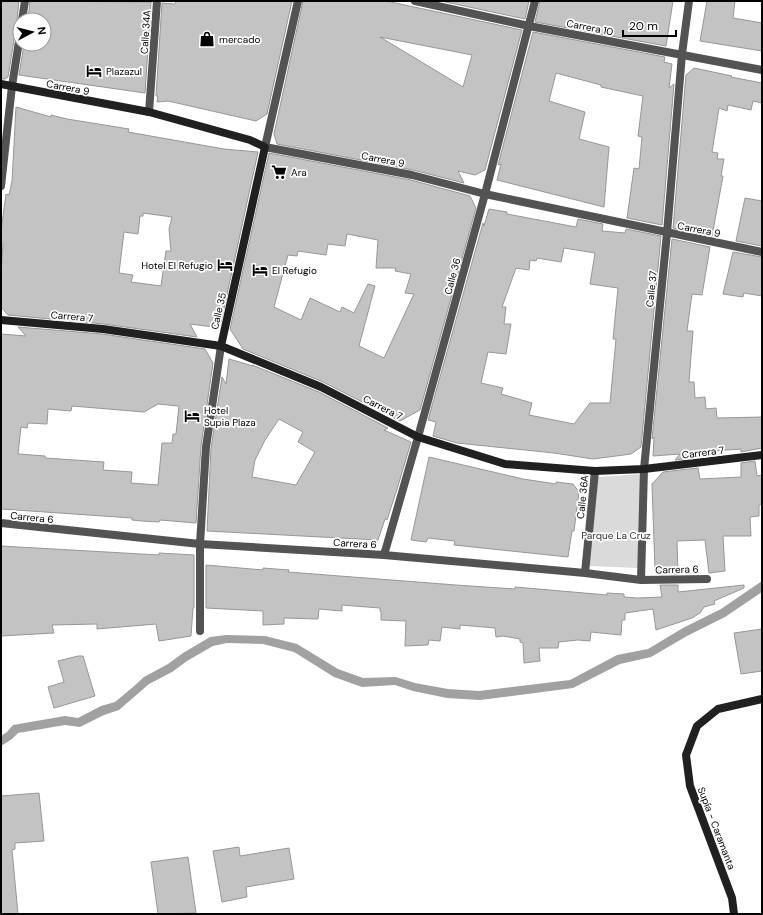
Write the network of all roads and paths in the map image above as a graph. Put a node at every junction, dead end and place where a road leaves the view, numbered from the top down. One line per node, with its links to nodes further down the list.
1 (25, 1): 7 (street)
2 (157, 1): 14 (street, Calle 34A)
3 (298, 1): 15 (street, Calle 35)
4 (416, 1): 8 (street, Carrera 10)
5 (535, 1): 8 (street, Calle 36)
6 (689, 1): 10 (street, Calle 37)
7 (23, 12)
8 (529, 26): 10 (street, Carrera 10); 17 (street, Calle 36)
9 (17, 52): 13 (street)
10 (682, 54): 11 (street, Carrera 10); 18 (street, Calle 37)
11 (762, 70)
12 (1, 84): 13 (main road, Carrera 9)
13 (12, 86): 14 (main road, Carrera 9); 16 (street)
14 (149, 112): 15 (main road, Carrera 9)
15 (265, 147): 17 (street, Carrera 9); 21 (main road, Calle 35)
16 (1, 186)
17 (485, 194): 18 (street, Carrera 9); 22 (street, Calle 36)
18 (667, 233): 19 (street, Carrera 9); 24 (street, Calle 37)
19 (762, 252)
20 (1, 320): 21 (main road, Carrera 7)
21 (221, 346): 22 (main road, Carrera 7); 27 (street, Calle 35)
22 (418, 437): 25 (main road, Carrera 7); 28 (street, Calle 36)
23 (762, 456): 24 (main road, Carrera 7)
24 (644, 469): 25 (main road, Carrera 7); 31 (street, Calle 37)
25 (595, 471): 29 (street, Calle 36A)
26 (1, 523): 27 (street, Carrera 6)
27 (200, 544): 28 (street, Carrera 6); 32 (street, Calle 35)
28 (384, 554): 29 (street, Carrera 6)
29 (585, 573): 31 (street, Carrera 6)
30 (707, 579): 31 (street, Carrera 6)
31 (641, 580)
32 (200, 631)
33 (762, 699): 34 (main road, Supía - Caramanta)
34 (734, 914)

